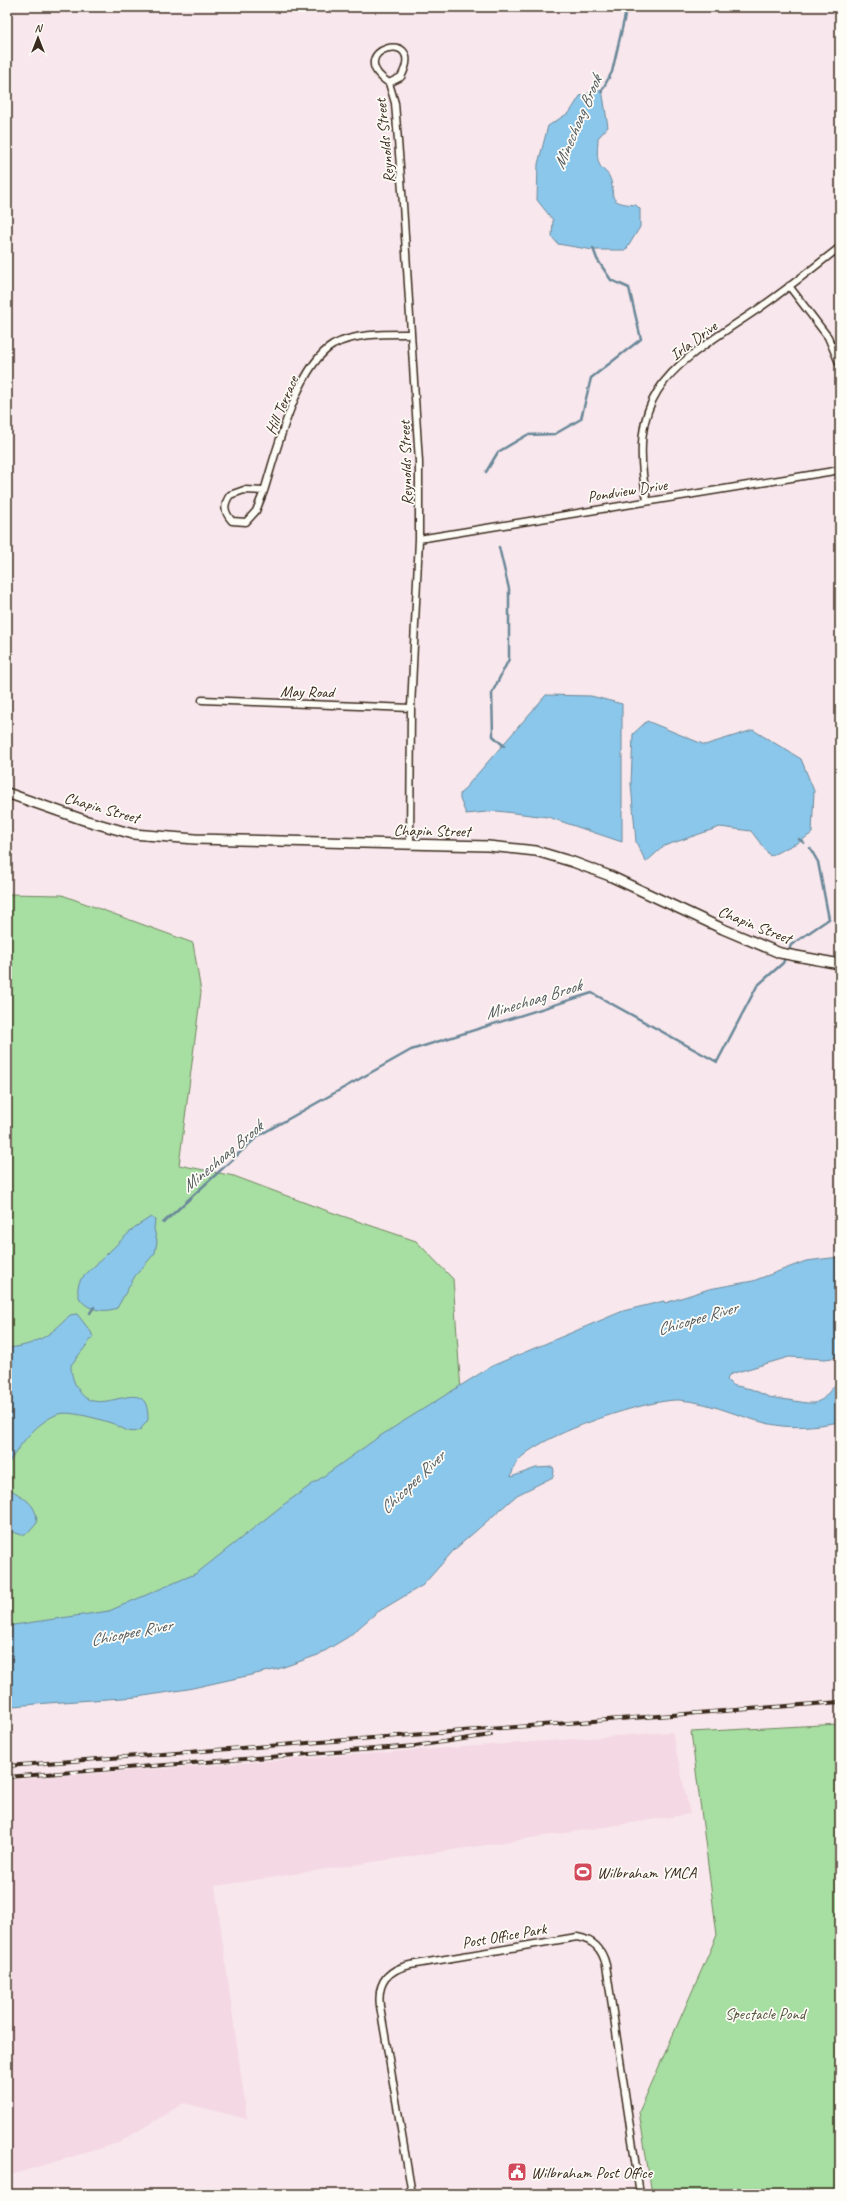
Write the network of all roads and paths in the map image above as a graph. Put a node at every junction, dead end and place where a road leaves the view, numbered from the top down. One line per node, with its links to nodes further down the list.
1 (390, 83): 1 (street, Reynolds Street); 4 (street, Reynolds Street)
2 (840, 247): 3 (street, Irla Drive)
3 (789, 286): 5 (street); 8 (street, Irla Drive)
4 (411, 334): 7 (street, Hill Terrace); 9 (street, Reynolds Street)
5 (840, 365)
6 (840, 470): 8 (street, Pondview Drive)
7 (264, 491): 7 (street, Hill Terrace)
8 (648, 500): 9 (street, Pondview Drive)
9 (419, 538): 11 (street, Reynolds Street)
10 (202, 700): 11 (street, May Road)
11 (411, 708): 13 (street, Reynolds Street)
12 (7, 793): 13 (main road, Chapin Street)
13 (410, 844): 14 (main road, Chapin Street)
14 (840, 964)
15 (412, 2194): 16 (street, Post Office Park)
16 (640, 2194)

